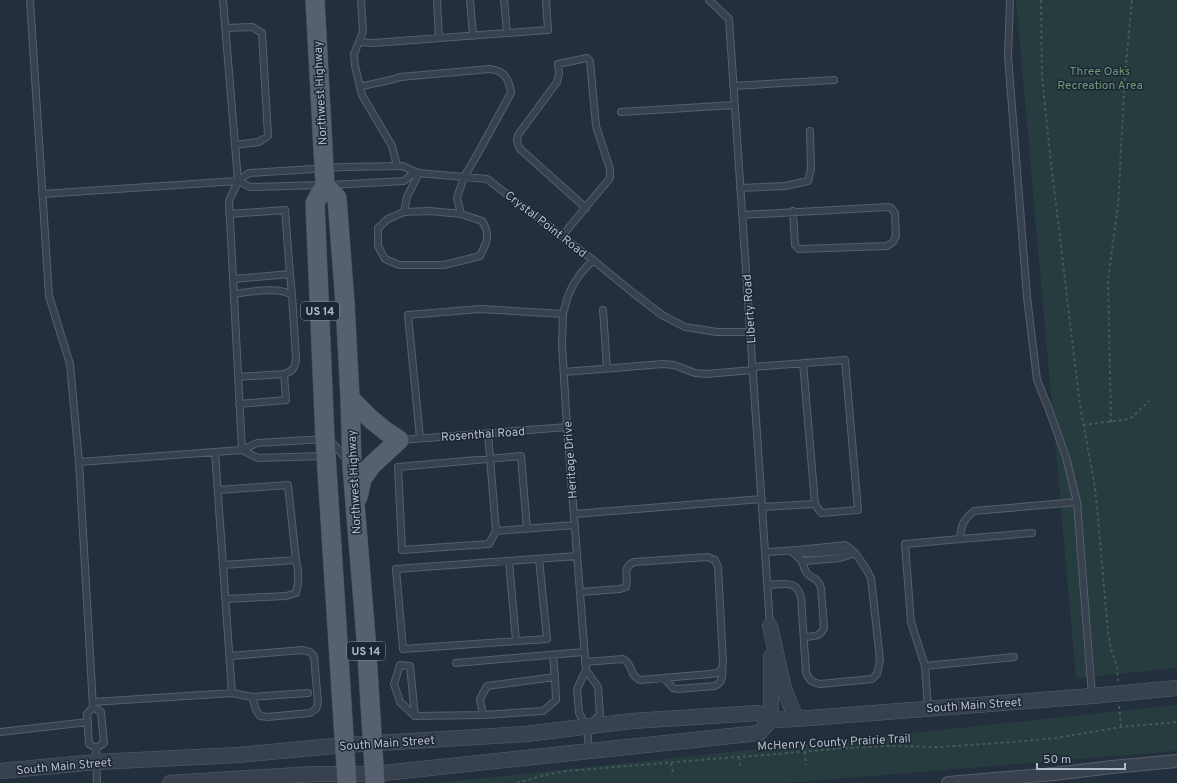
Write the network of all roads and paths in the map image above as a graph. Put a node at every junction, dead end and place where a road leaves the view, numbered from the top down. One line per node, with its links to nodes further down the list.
1 (30, 0): 31 (lane)
2 (223, 0): 13 (lane)
3 (315, 0): 27 (main road, Northwest Highway)
4 (361, 0): 17 (lane)
5 (437, 0): 16 (lane)
6 (470, 0): 15 (lane)
7 (504, 0): 14 (lane)
8 (546, 0): 14 (lane)
9 (709, 0): 19 (lane, Liberty Road)
10 (1010, 0): 70 (lane)
11 (1041, 0): 57 (path)
12 (1132, 0): 56 (path)
13 (226, 28): 24 (lane); 24 (lane)
14 (507, 33): 15 (lane)
15 (473, 36): 16 (lane)
16 (440, 38): 17 (lane)
17 (359, 42): 20 (lane)
18 (834, 80): 19 (lane)
19 (733, 86): 21 (lane, Liberty Road)
20 (360, 87): 25 (lane); 28 (lane)
21 (735, 105): 22 (lane); 30 (lane, Liberty Road)
22 (621, 112)
23 (810, 131): 30 (lane)
24 (235, 145): 29 (lane)
25 (397, 166): 26 (lane); 27 (lane)
26 (418, 173): 27 (lane); 28 (lane, Crystal Point Road); 34 (lane)
27 (324, 177): 29 (lane); 29 (lane); 53 (main road, Northwest Highway / US 14); 62 (main road, US 14)
28 (464, 177): 36 (lane); 38 (lane, Crystal Point Road)
29 (238, 181): 31 (lane); 35 (lane)
30 (740, 188): 37 (lane, Liberty Road)
31 (42, 194): 66 (lane)
32 (586, 208): 32 (lane); 38 (lane)
33 (793, 211): 33 (lane); 37 (lane)
34 (404, 212): 36 (lane); 36 (lane)
35 (230, 214): 40 (lane); 41 (lane)
36 (460, 214)
37 (742, 215): 46 (lane, Liberty Road)
38 (562, 236): 39 (lane, Crystal Point Road)
39 (593, 260): 45 (lane, Heritage Drive); 46 (lane, Crystal Point Road)
40 (290, 274): 41 (lane); 43 (lane)
41 (233, 279): 42 (lane)
42 (234, 294): 43 (lane); 52 (lane)
43 (292, 295): 51 (lane)
44 (603, 310): 48 (lane)
45 (563, 314): 50 (lane, Heritage Drive); 60 (lane)
46 (750, 332): 49 (lane, Liberty Road)
47 (803, 363): 49 (lane); 71 (lane); 71 (lane)
48 (608, 368): 49 (lane); 50 (lane)
49 (753, 369): 69 (lane, Liberty Road)
50 (564, 372): 58 (lane, Heritage Drive)
51 (284, 374): 52 (lane); 55 (lane)
52 (238, 377): 55 (lane)
53 (350, 398): 61 (main road); 67 (main road, Northwest Highway / US 14)
54 (1149, 401): 56 (path)
55 (239, 404): 63 (lane)
56 (1111, 422): 57 (path)
57 (1083, 425): 109 (path)
58 (567, 427): 59 (lane, Rosenthal Road); 74 (lane, Heritage Drive)
59 (488, 433): 60 (lane, Rosenthal Road); 65 (lane)
60 (420, 438): 61 (lane, Rosenthal Road)
61 (399, 440): 73 (main road)
62 (325, 447): 63 (lane); 63 (lane); 67 (lane); 124 (main road, US 14)
63 (242, 450): 64 (lane)
64 (215, 452): 66 (lane); 68 (lane)
65 (490, 458): 76 (lane); 77 (lane); 77 (lane)
66 (79, 462): 112 (lane)
67 (352, 466): 73 (main road, Northwest Highway / US 14)
68 (218, 490): 85 (lane); 88 (lane)
69 (762, 499): 72 (lane, Liberty Road); 74 (lane)
70 (1077, 502): 79 (lane); 110 (lane)
71 (815, 504): 72 (lane)
72 (762, 507): 81 (lane, Liberty Road)
73 (355, 508): 123 (main road, Northwest Highway / US 14)
74 (574, 514): 75 (lane, Heritage Drive)
75 (575, 525): 76 (lane); 83 (lane, Heritage Drive)
76 (528, 529): 77 (lane)
77 (496, 531)
78 (1032, 532): 79 (lane)
79 (960, 539): 101 (lane)
80 (791, 551): 81 (lane); 82 (lane); 86 (lane)
81 (765, 552): 89 (lane, Liberty Road)
82 (855, 553): 86 (lane); 93 (lane)
83 (577, 556): 84 (lane); 90 (lane, Heritage Drive)
84 (539, 559): 87 (lane); 94 (lane)
85 (296, 560): 88 (lane); 91 (lane)
86 (802, 560): 93 (lane)
87 (509, 561): 94 (lane); 94 (lane)
88 (223, 565): 91 (lane)
89 (768, 585): 92 (lane, Liberty Road); 93 (lane)
90 (580, 592): 95 (lane, Heritage Drive); 102 (lane)
91 (226, 599): 97 (lane)
92 (770, 626): 116 (street); 117 (street)
93 (804, 637)
94 (516, 641)
95 (584, 652): 96 (lane); 99 (lane, Heritage Drive)
96 (553, 655): 100 (lane); 104 (lane)
97 (230, 656): 107 (lane); 111 (lane)
98 (1014, 657): 101 (lane)
99 (585, 662): 103 (lane, Heritage Drive); 105 (lane)
100 (456, 663)
101 (925, 666): 113 (lane)
102 (722, 668): 105 (lane); 105 (lane)
103 (586, 670): 120 (lane); 120 (lane, Heritage Drive)
104 (555, 677): 114 (lane); 114 (lane)
105 (664, 678)
106 (1177, 688): 109 (street, South Main Street)
107 (232, 693): 111 (lane); 112 (lane)
108 (308, 693): 111 (lane)
109 (1118, 693): 110 (street, South Main Street); 121 (path)
110 (1092, 696): 113 (street, South Main Street)
111 (252, 697)
112 (93, 704): 118 (lane); 127 (lane)
113 (928, 709): 116 (street, South Main Street)
114 (483, 715): 115 (lane)
115 (415, 716): 115 (lane)
116 (796, 718): 117 (street, South Main Street)
117 (772, 720): 120 (street, South Main Street); 125 (street)
118 (88, 722): 122 (lane); 127 (lane)
119 (1177, 722): 121 (path, McHenry County Prairie Trail)
120 (587, 727): 123 (street, South Main Street); 125 (lane)
121 (1121, 727): 126 (path, McHenry County Prairie Trail)
122 (0, 732)
123 (372, 744): 124 (street, South Main Street); 135 (main road, Northwest Highway / US 14)
124 (345, 745): 127 (street, South Main Street); 136 (main road, US 14)
125 (589, 750): 135 (street)
126 (805, 752): 128 (path, McHenry County Prairie Trail); 131 (path)
127 (96, 755): 133 (street, South Main Street); 139 (lane)
128 (739, 757): 130 (path, McHenry County Prairie Trail); 132 (path)
129 (1177, 761): 137 (street)
130 (671, 762): 134 (path); 141 (path, McHenry County Prairie Trail)
131 (806, 765)
132 (740, 768)
133 (0, 771)
134 (673, 773)
135 (374, 778): 136 (street)
136 (347, 779): 140 (street)
137 (1054, 779): 138 (street)
138 (961, 782): 142 (street)
139 (98, 783)
140 (170, 783)
141 (517, 783)
142 (948, 783)

